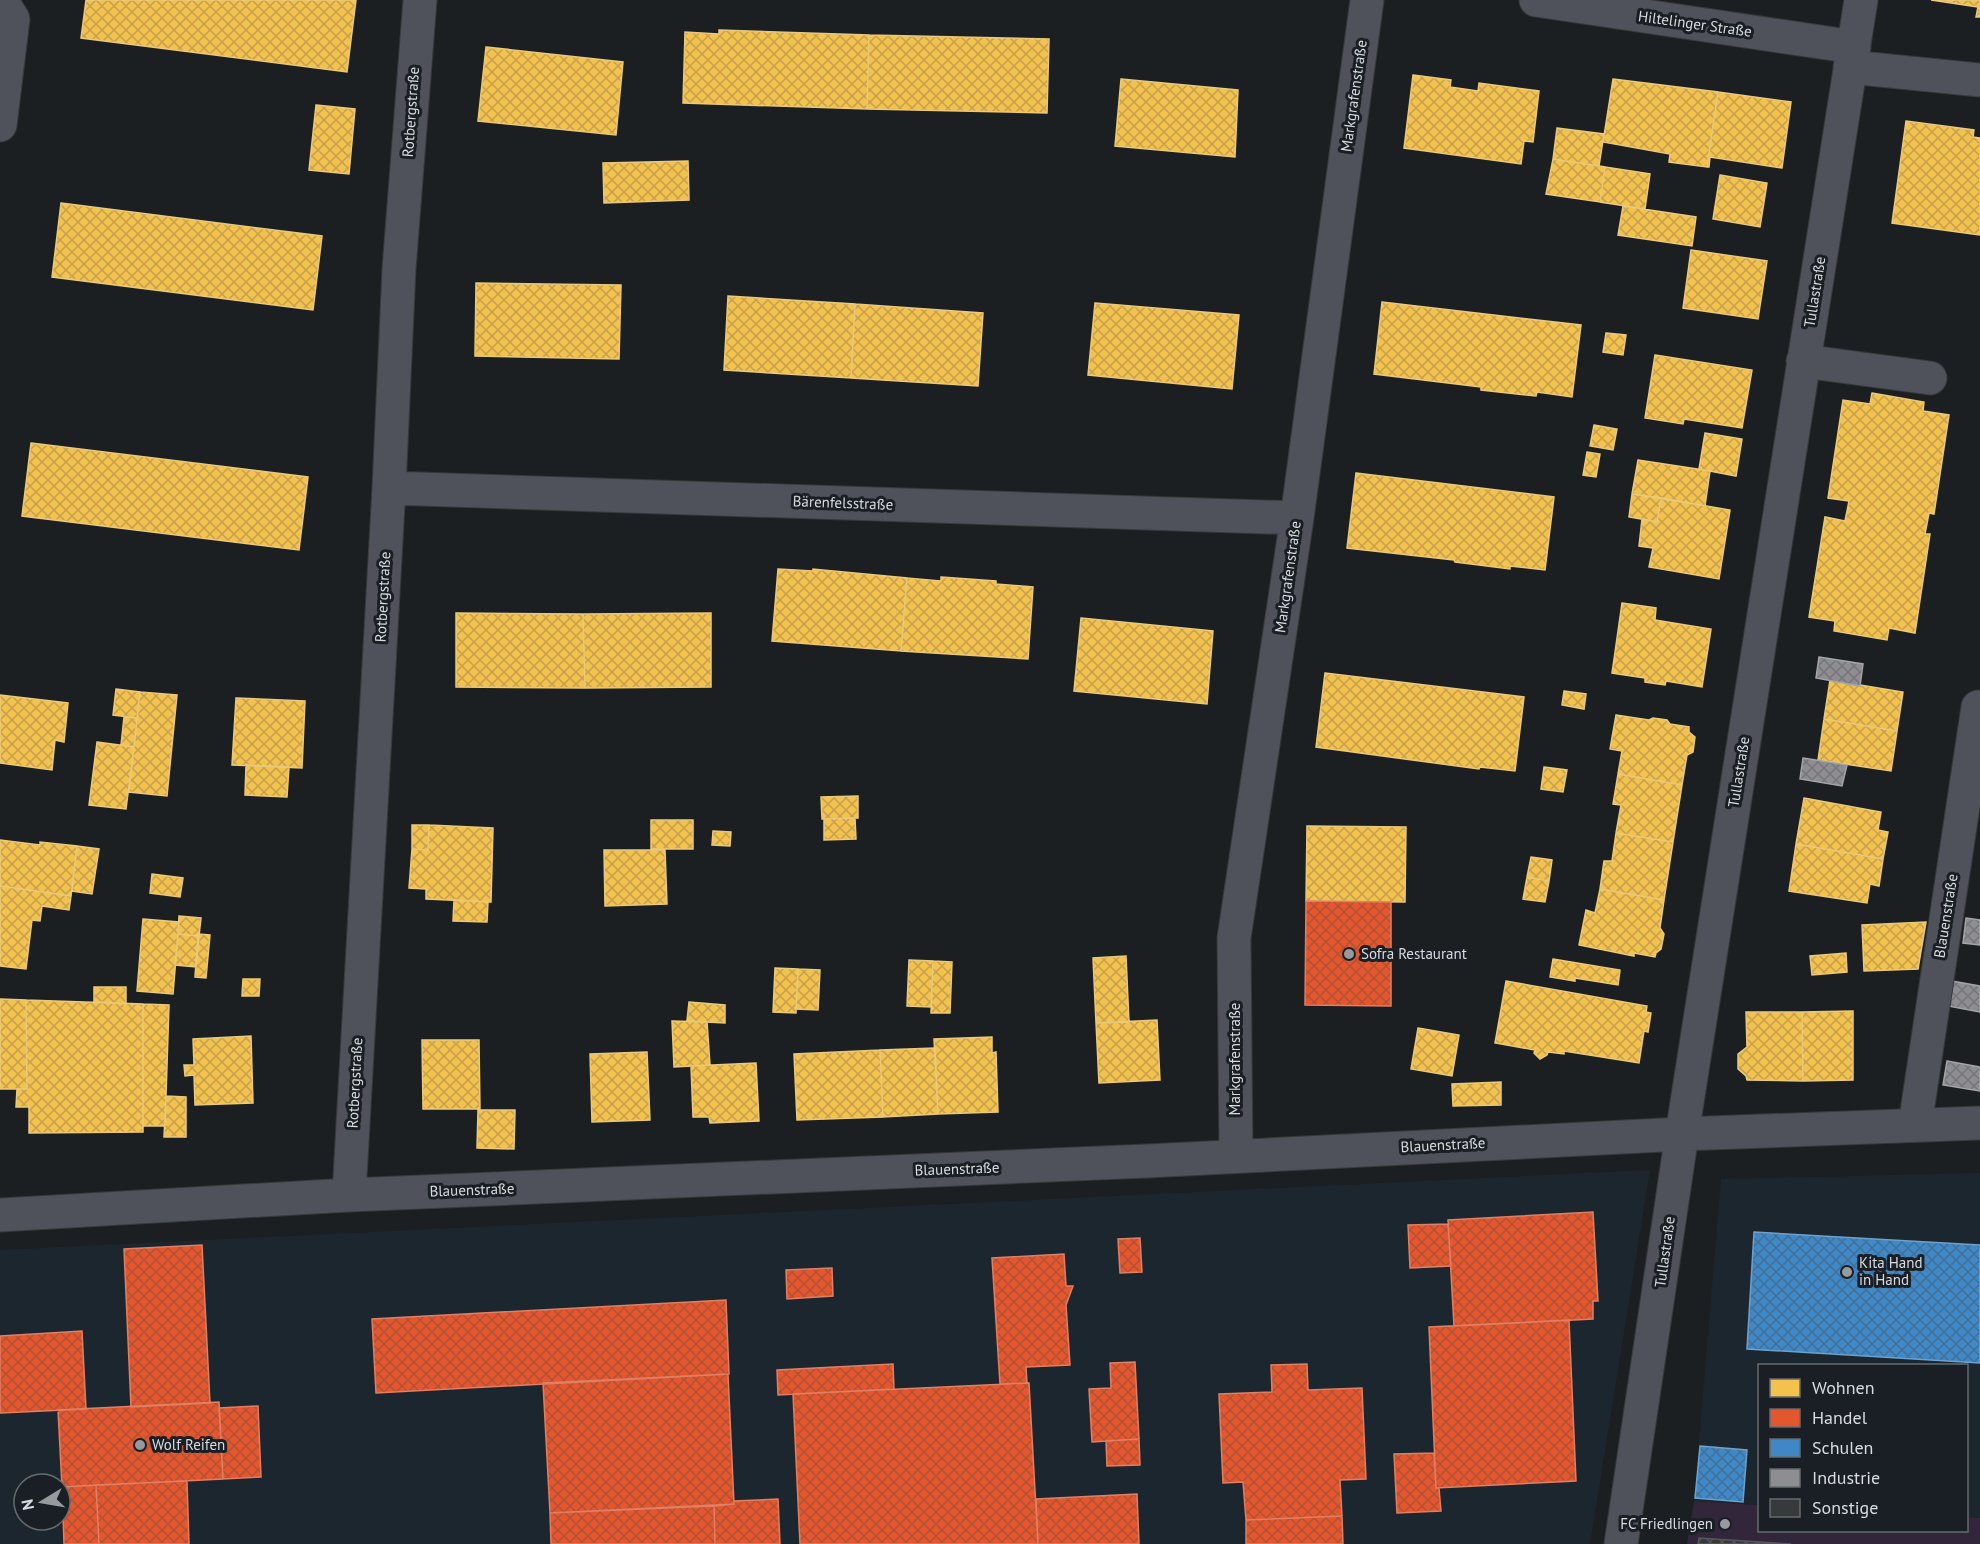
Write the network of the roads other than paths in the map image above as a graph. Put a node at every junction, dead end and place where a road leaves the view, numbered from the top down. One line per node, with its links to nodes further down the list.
1 (1, 0): 8 (street)
2 (420, 0): 11 (street, Rotbergstraße)
3 (1367, 0): 12 (street, Markgrafenstraße)
4 (1536, 0): 6 (street, Hiltelinger Straße)
5 (1861, 0): 6 (street, Tullastraße)
6 (1852, 57): 7 (street, Hiltelinger Straße); 9 (street, Tullastraße)
7 (1980, 80)
8 (0, 125)
9 (1803, 361): 10 (street); 16 (street, Tullastraße)
10 (1930, 378)
11 (389, 488): 12 (street, Bärenfelsstraße); 18 (street, Rotbergstraße)
12 (1297, 518): 17 (street, Markgrafenstraße)
13 (1978, 707): 15 (street, Blauenstraße)
14 (1980, 1123): 15 (street, Blauenstraße)
15 (1915, 1125): 16 (street, Blauenstraße)
16 (1682, 1134): 17 (street, Blauenstraße); 20 (street, Tullastraße)
17 (1236, 1156): 18 (street, Blauenstraße)
18 (349, 1195): 19 (street, Blauenstraße)
19 (0, 1215)
20 (1621, 1544)

